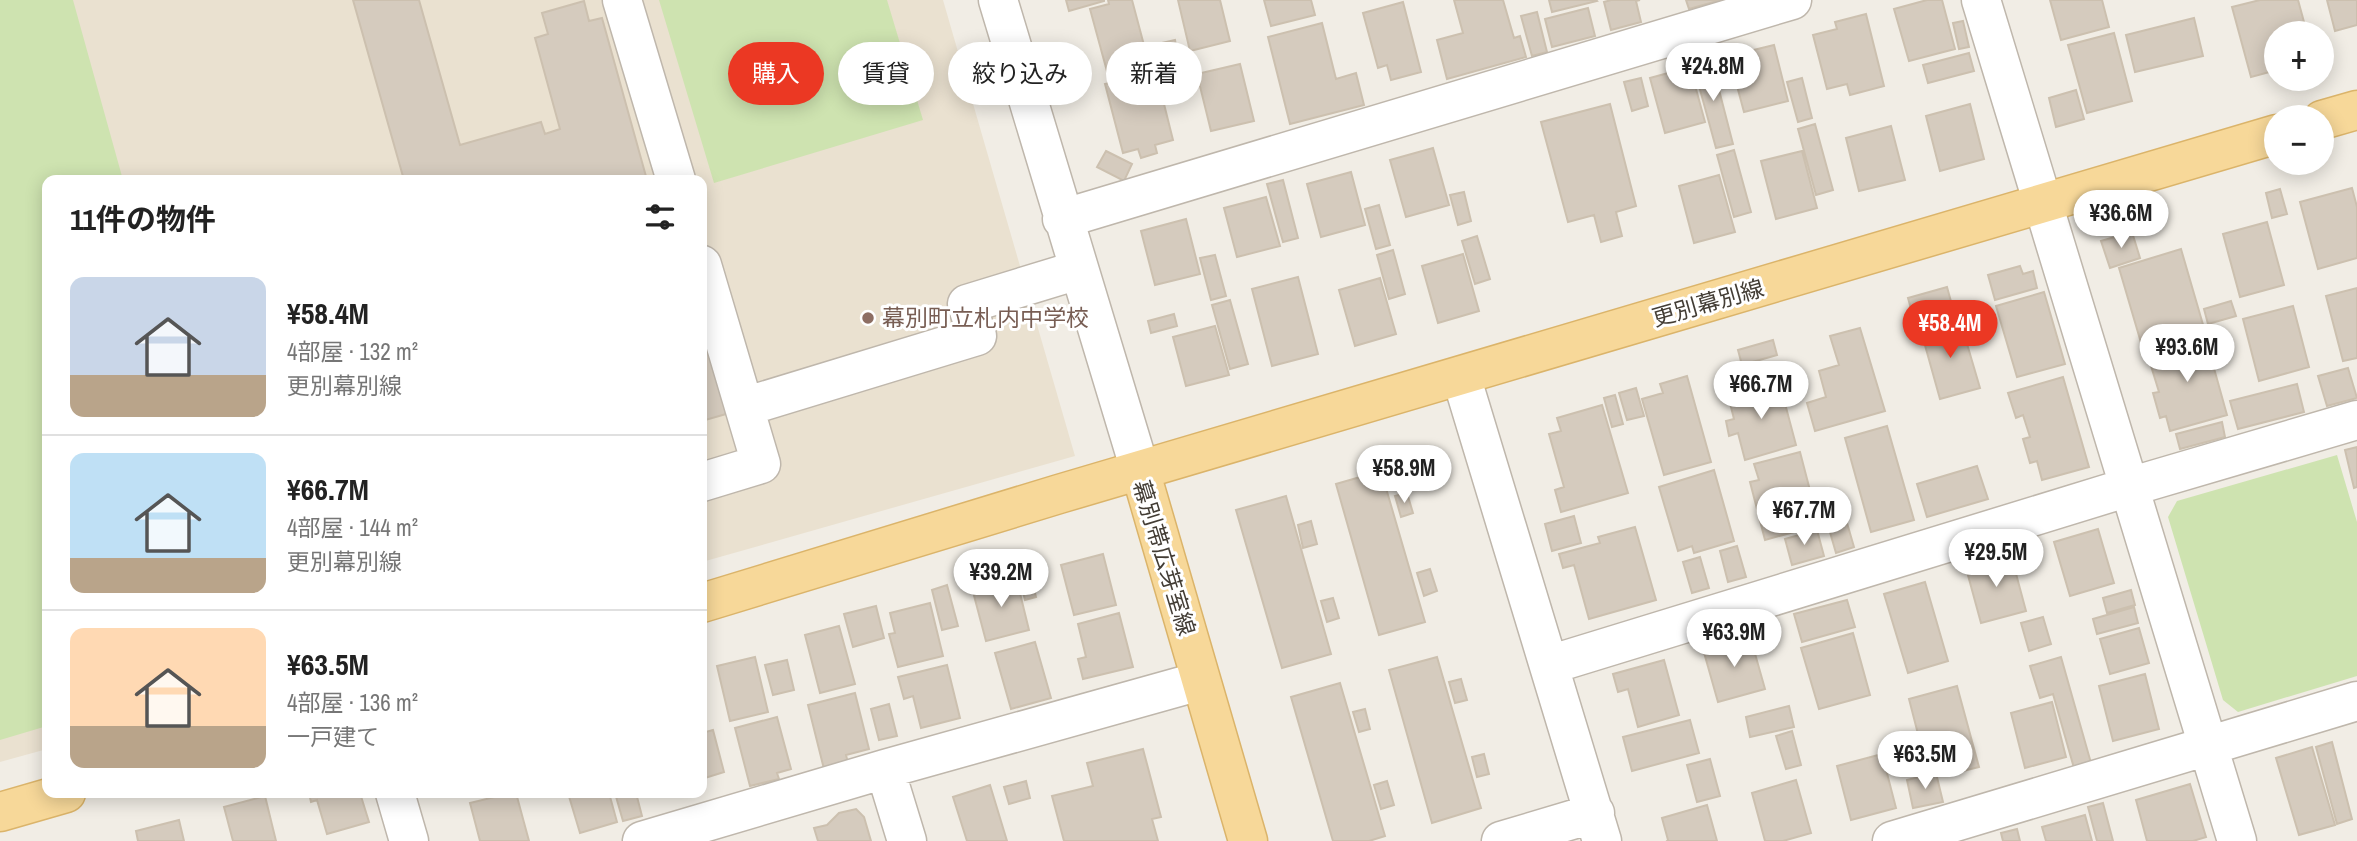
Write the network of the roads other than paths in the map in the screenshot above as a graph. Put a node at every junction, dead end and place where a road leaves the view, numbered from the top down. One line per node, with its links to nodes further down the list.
1 (622, 0): 8 (street)
2 (998, 0): 10 (street)
3 (1792, 0): 10 (street)
4 (1982, 0): 9 (street)
5 (2357, 110): 6 (main road)
6 (2334, 117)
7 (2264, 138): 9 (main road, 更別幕別線)
8 (674, 175)
9 (2042, 204): 13 (main road, 更別幕別線); 18 (street)
10 (1062, 219): 11 (street)
11 (1078, 270): 14 (street); 16 (street)
12 (707, 282): 14 (street)
13 (1461, 376): 16 (main road, 更別幕別線); 20 (street)
14 (744, 407): 17 (street)
15 (2357, 420): 18 (street)
16 (1140, 470): 19 (main road, 幕別帯広芽室線); 21 (main road, 幕別帯広芽室線)
17 (707, 480)
18 (2129, 487): 20 (street); 23 (street)
19 (707, 601)
20 (1549, 665): 28 (street)
21 (1200, 681): 24 (street); 32 (main road, 幕別帯広芽室線)
22 (2357, 701): 23 (street)
23 (2207, 746): 34 (street); 35 (street)
24 (885, 769): 29 (street); 31 (street)
25 (49, 798): 27 (main road)
26 (397, 798): 30 (street)
27 (0, 812)
28 (1598, 827): 33 (street)
29 (648, 840)
30 (410, 841)
31 (906, 841)
32 (1248, 841)
33 (1501, 841)
34 (1892, 841)
35 (2236, 841)

